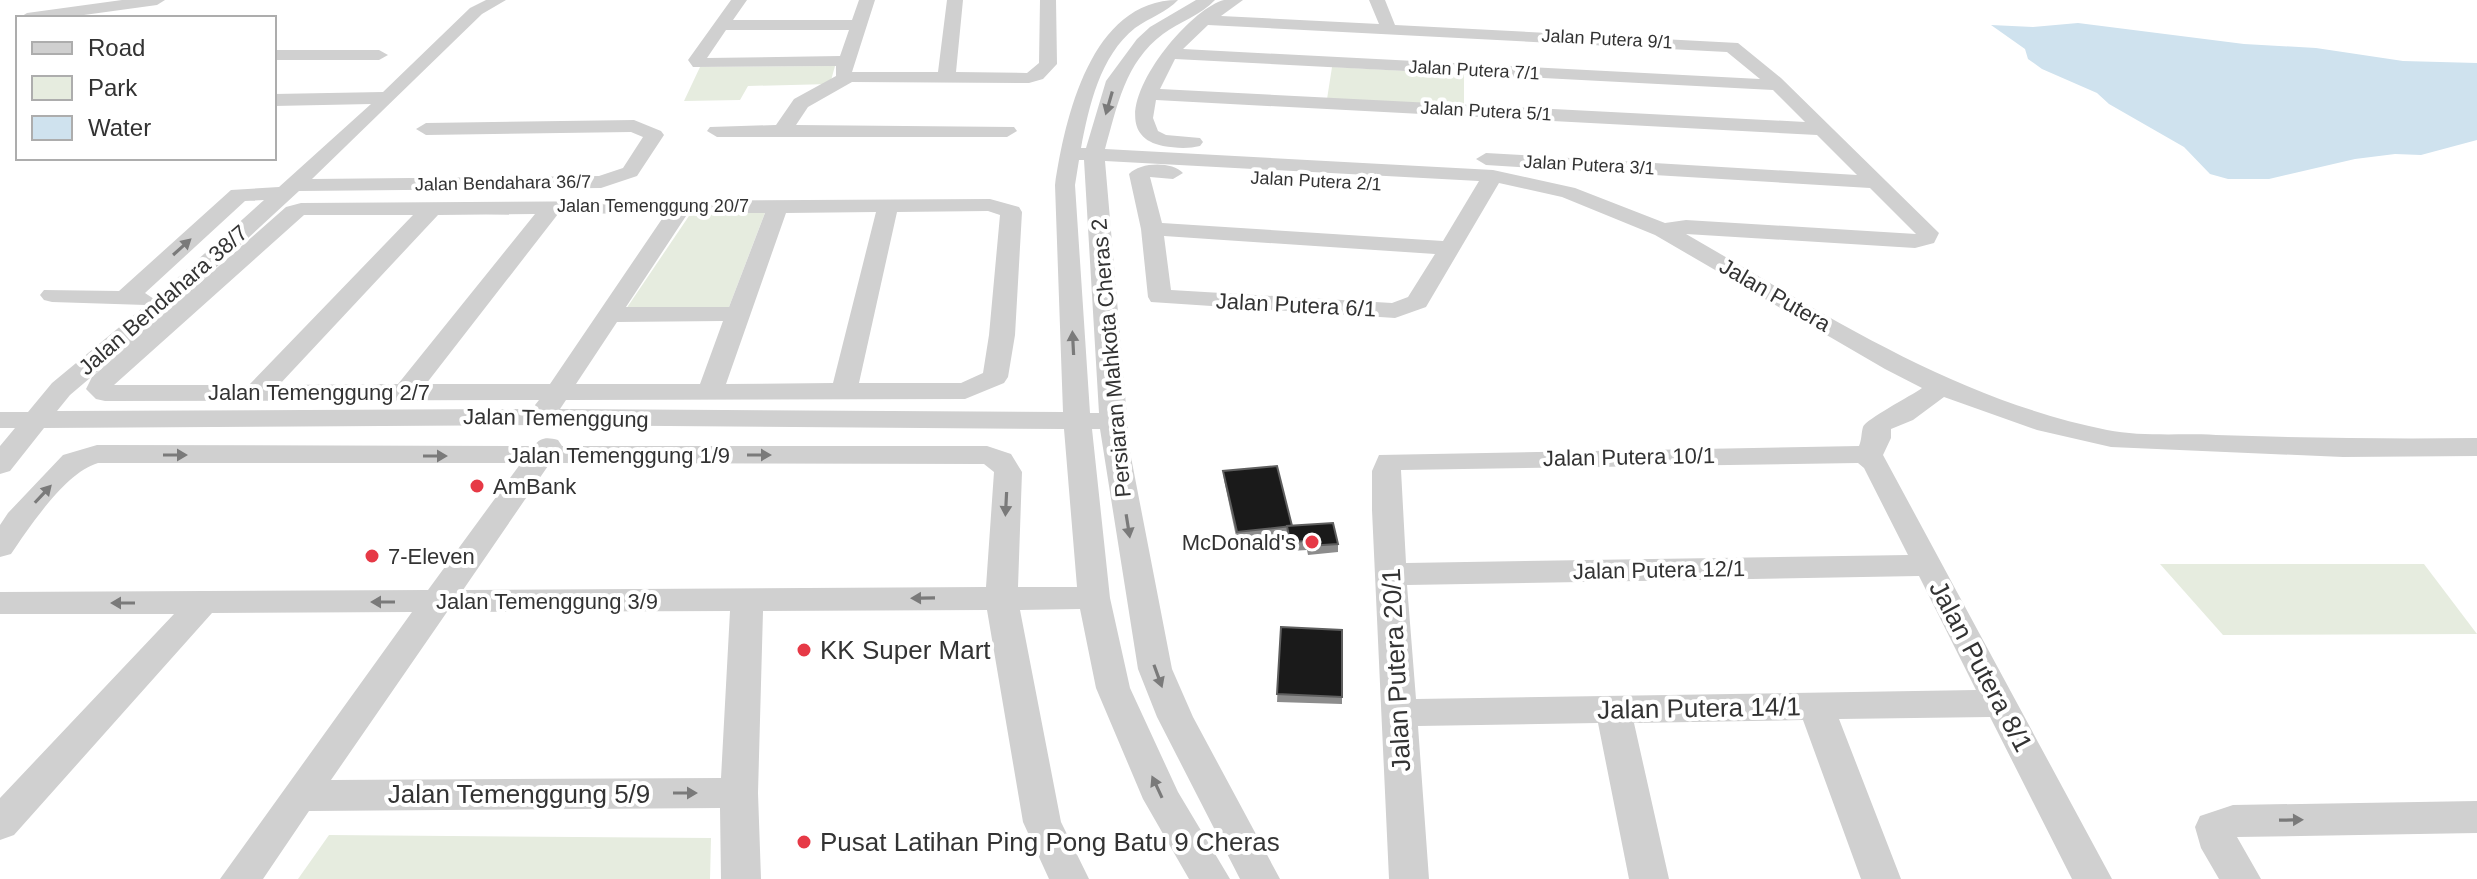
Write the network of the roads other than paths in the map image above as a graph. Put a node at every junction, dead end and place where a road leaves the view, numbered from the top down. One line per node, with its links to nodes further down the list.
1 (157, 0): 12 (street)
2 (498, 0): 27 (street)
3 (739, 0): 16 (street)
4 (867, 0): 17 (street)
5 (955, 0): 23 (street)
6 (1048, 0): 23 (street)
7 (1207, 0): 13 (street, Persiaran Mahkota Cheras 2)
8 (1235, 0): 15 (street, Jalan Putera 3/1)
9 (1377, 0): 18 (street)
10 (1137, 2): 11 (street)
11 (1164, 3): 13 (street); 33 (street, Persiaran Mahkota Cheras 2)
12 (68, 6): 14 (street)
13 (1189, 11): 34 (street, Persiaran Mahkota Cheras 2, one-way to 34)
14 (30, 16)
15 (1207, 20): 18 (street, Jalan Putera 9/1); 19 (street, Jalan Putera 3/1)
16 (721, 25): 17 (street); 22 (street)
17 (859, 25): 22 (street)
18 (1389, 29): 24 (street, Jalan Putera 9/1)
19 (1170, 54): 24 (street, Jalan Putera 7/1); 25 (street, Jalan Putera 3/1)
20 (276, 55): 21 (street)
21 (379, 55)
22 (847, 69): 23 (street); 31 (street)
23 (946, 78)
24 (1778, 85): 29 (street, Jalan Putera 9/1)
25 (1149, 94): 29 (street, Jalan Putera 5/1); 35 (street, Jalan Putera 3/1)
26 (276, 100): 27 (street)
27 (386, 100): 39 (street)
28 (426, 129): 39 (street, Jalan Bendahara 36/7)
29 (1823, 129): 37 (street, Jalan Putera 9/1)
30 (717, 131): 31 (street)
31 (782, 131): 32 (street)
32 (1007, 131)
33 (1069, 153): 34 (street, Jalan Putera); 62 (street, Persiaran Mahkota Cheras 2, one-way to 33)
34 (1094, 154): 35 (street, Jalan Putera); 63 (street, Persiaran Mahkota Cheras 2)
35 (1299, 157): 37 (street, Jalan Putera 3/1); 38 (street, Jalan Putera)
36 (1148, 171): 38 (street, Jalan Putera 2/1); 45 (street, Jalan Putera 6/1)
37 (1877, 182): 46 (street, Jalan Putera 9/1)
38 (1489, 184): 46 (street, Jalan Putera); 47 (street, Jalan Putera 6/1)
39 (290, 197): 44 (street, Jalan Temenggung 20/7); 49 (street, one-way to 39); 50 (street, Jalan Bendahara 38/7); 55 (street, Jalan Temenggung 2/7)
40 (553, 206): 41 (street, Jalan Temenggung 20/7); 44 (street, Jalan Temenggung 20/7); 56 (street)
41 (682, 206): 42 (street, Jalan Temenggung 20/7); 52 (street)
42 (778, 206): 43 (street, Jalan Temenggung 20/7); 51 (street)
43 (888, 206): 54 (street, Jalan Temenggung 20/7); 58 (street)
44 (433, 207): 55 (street)
45 (1152, 229): 47 (street); 47 (street, Jalan Putera 6/1)
46 (1663, 230): 53 (street, Jalan Putera)
47 (1451, 248)
48 (52, 295): 49 (street)
49 (125, 298): 50 (street)
50 (167, 300): 60 (street, Jalan Bendahara 38/7)
51 (738, 314): 52 (street); 57 (street)
52 (609, 315): 59 (street)
53 (1941, 387): 64 (street); 65 (street, Jalan Putera)
54 (965, 391): 58 (street, Jalan Temenggung 2/7)
55 (257, 392): 56 (street, Jalan Temenggung 2/7)
56 (406, 392): 59 (street, Jalan Temenggung 2/7)
57 (710, 392): 58 (street, Jalan Temenggung 2/7); 59 (street, Jalan Temenggung 2/7)
58 (844, 392)
59 (556, 408): 60 (street, Jalan Temenggung); 62 (street, Jalan Temenggung); 66 (street)
60 (39, 418): 61 (street, Jalan Temenggung); 68 (street, Jalan Bendahara 38/7)
61 (0, 420)
62 (1077, 421): 63 (street, Jalan Temenggung); 73 (street, Persiaran Mahkota Cheras 2)
63 (1113, 421): 90 (street, Persiaran Mahkota Cheras 2, one-way to 90)
64 (1872, 447): 67 (street, Jalan Putera 10/1); 70 (street, Jalan Putera 8/1)
65 (2477, 447)
66 (541, 456): 69 (street, Jalan Temenggung 1/9, one-way to 66); 72 (street, Jalan Temenggung 1/9, one-way to 72); 75 (street)
67 (1389, 461): 71 (street, Jalan Putera 20/1)
68 (0, 465)
69 (0, 547)
70 (1929, 565): 71 (street, Jalan Putera 12/1); 78 (street, Jalan Putera 8/1)
71 (1390, 574): 81 (street, Jalan Putera 20/1)
72 (1001, 597): 73 (street, Jalan Temenggung 3/9); 74 (street, Jalan Temenggung 3/9, one-way to 74); 88 (street)
73 (1094, 598): 89 (street, Persiaran Mahkota Cheras 2, one-way to 73)
74 (747, 601): 75 (street, Jalan Temenggung 3/9); 82 (street)
75 (437, 602): 77 (street, Jalan Temenggung 3/9, one-way to 77); 83 (street)
76 (0, 603): 77 (street, Jalan Temenggung 3/9, one-way to 76)
77 (203, 603): 85 (street)
78 (2001, 703): 79 (street, Jalan Putera 14/1); 94 (street, Jalan Putera 8/1)
79 (1816, 706): 80 (street, Jalan Putera 14/1); 93 (street)
80 (1613, 709): 81 (street, Jalan Putera 14/1); 92 (street)
81 (1397, 713): 91 (street, Jalan Putera 20/1)
82 (739, 793): 83 (street, Jalan Temenggung 5/9, one-way to 82); 87 (street)
83 (299, 796): 86 (street)
84 (2477, 817): 95 (street, one-way to 84)
85 (0, 824)
86 (240, 879)
87 (741, 879)
88 (1069, 879)
89 (1210, 879)
90 (1260, 879)
91 (1409, 879)
92 (1649, 879)
93 (1881, 879)
94 (2092, 879)
95 (2241, 879)

